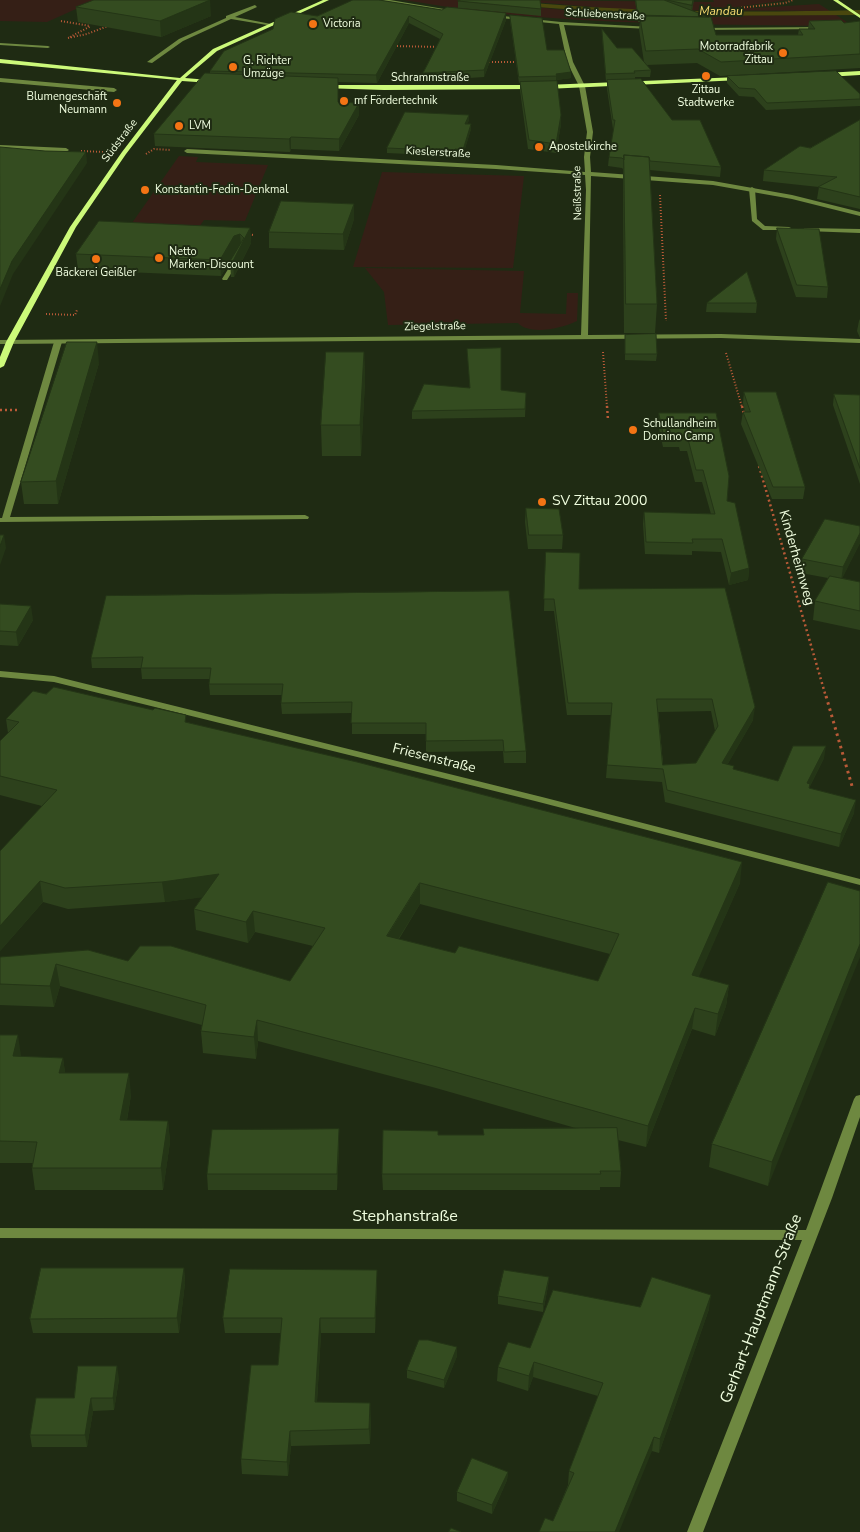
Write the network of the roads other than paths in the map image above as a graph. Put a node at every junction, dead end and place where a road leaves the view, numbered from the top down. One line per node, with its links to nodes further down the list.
1 (327, 0): 10 (main road, Südstraße)
2 (381, 0): 5 (street)
3 (837, 1): 8 (main road)
4 (255, 6): 7 (street)
5 (461, 12)
6 (487, 15): 9 (street, Schliebenstraße)
7 (228, 17): 10 (street); 17 (street)
8 (860, 17)
9 (561, 23): 11 (street, Schliebenstraße); 25 (street, Neißstraße)
10 (272, 25): 22 (main road, Südstraße)
11 (660, 28)
12 (827, 28): 13 (street)
13 (696, 29)
14 (0, 44): 15 (street)
15 (48, 47)
16 (0, 61): 22 (main road)
17 (150, 62)
18 (860, 73): 19 (main road)
19 (820, 75)
20 (750, 78): 25 (main road, Schrammstraße)
21 (0, 80): 26 (street)
22 (180, 80): 23 (main road); 41 (main road, Südstraße)
23 (213, 82)
24 (320, 86): 25 (main road, Schrammstraße)
25 (582, 86): 30 (street, Neißstraße)
26 (114, 90)
27 (0, 147): 28 (street)
28 (66, 150)
29 (187, 151): 30 (street, Kieslerstraße)
30 (588, 173): 31 (street, Kieslerstraße); 38 (street, Neißstraße)
31 (752, 189): 32 (street, Kieslerstraße); 33 (street)
32 (860, 214)
33 (792, 229)
34 (802, 229): 35 (street)
35 (860, 231)
36 (240, 253): 37 (street)
37 (225, 279)
38 (584, 337): 39 (street, Ziegelstraße); 42 (street, Ziegelstraße)
39 (860, 341)
40 (0, 342): 41 (street, Ziegelstraße)
41 (10, 342): 42 (street, Ziegelstraße); 43 (main road, Südstraße)
42 (58, 342): 45 (street)
43 (0, 366)
44 (305, 517): 45 (street)
45 (3, 520)
46 (0, 674): 47 (street, Friesenstraße)
47 (860, 882)
48 (860, 1098): 50 (street, Gerhart-Hauptmann-Straße)
49 (0, 1234): 50 (street, Stephanstraße)
50 (809, 1235): 51 (street, Gerhart-Hauptmann-Straße)
51 (695, 1532)

